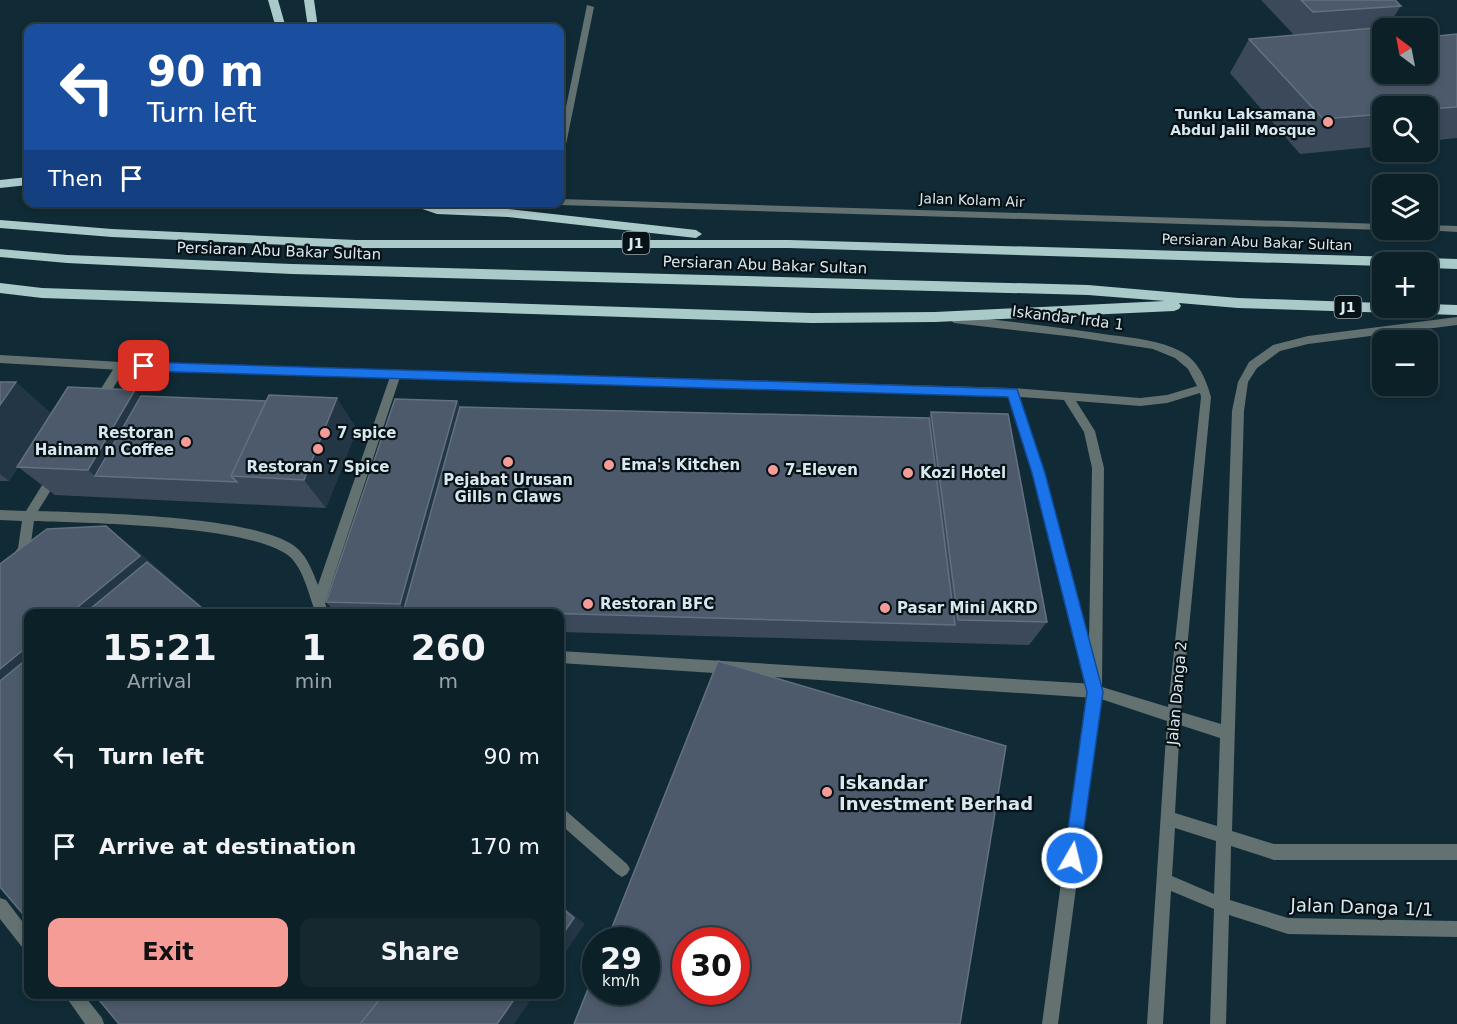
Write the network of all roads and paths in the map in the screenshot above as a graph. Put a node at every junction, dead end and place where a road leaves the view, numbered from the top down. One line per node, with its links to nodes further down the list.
1 (273, 0): 4 (highway)
2 (309, 0): 5 (highway)
3 (590, 7): 6 (street)
4 (280, 24)
5 (312, 24)
6 (564, 134)
7 (24, 181): 8 (highway)
8 (0, 184)
9 (564, 202): 14 (street, Jalan Kolam Air)
10 (426, 207): 11 (highway)
11 (454, 207)
12 (467, 207): 17 (highway)
13 (0, 224): 17 (highway, Persiaran Abu Bakar Sultan / J1)
14 (1372, 227)
15 (1438, 228): 16 (street)
16 (1457, 229)
17 (789, 244): 19 (highway, Persiaran Abu Bakar Sultan / J1)
18 (0, 253): 23 (highway, Persiaran Abu Bakar Sultan / J1)
19 (1372, 261)
20 (1438, 263): 21 (highway)
21 (1457, 264)
22 (0, 288): 25 (highway)
23 (1238, 303): 24 (highway, Persiaran Abu Bakar Sultan / J1); 25 (highway)
24 (1457, 310)
25 (935, 317): 29 (street, Iskandar Irda 1)
26 (1457, 321): 43 (street)
27 (0, 359): 28 (street)
28 (121, 366): 30 (street); 34 (street)
29 (1192, 366): 31 (street, Jalan Danga 2)
30 (396, 374): 32 (street); 39 (street)
31 (1203, 388): 33 (street); 42 (street, Jalan Danga 2)
32 (1013, 392): 33 (street); 41 (street)
33 (1068, 397): 41 (street)
34 (90, 416)
35 (60, 466): 37 (street)
36 (0, 515): 37 (street)
37 (29, 516): 38 (street); 39 (street)
38 (0, 582)
39 (320, 609)
40 (564, 657): 41 (street)
41 (1095, 692): 42 (street); 56 (street)
42 (1174, 716): 43 (street); 45 (street, Jalan Danga 2)
43 (1227, 733): 46 (street)
44 (564, 818): 48 (street)
45 (1168, 818): 46 (street); 49 (street, Jalan Danga 2)
46 (1223, 836): 47 (street); 50 (street)
47 (1457, 852)
48 (622, 869)
49 (1165, 881): 50 (street, Jalan Danga 1/1); 57 (street, Jalan Danga 2)
50 (1222, 905): 52 (street, Jalan Danga 1/1); 58 (street)
51 (0, 906): 53 (street)
52 (1457, 929)
53 (24, 936)
54 (76, 999): 55 (street)
55 (96, 1024)
56 (1050, 1024)
57 (1155, 1024)
58 (1218, 1024)

